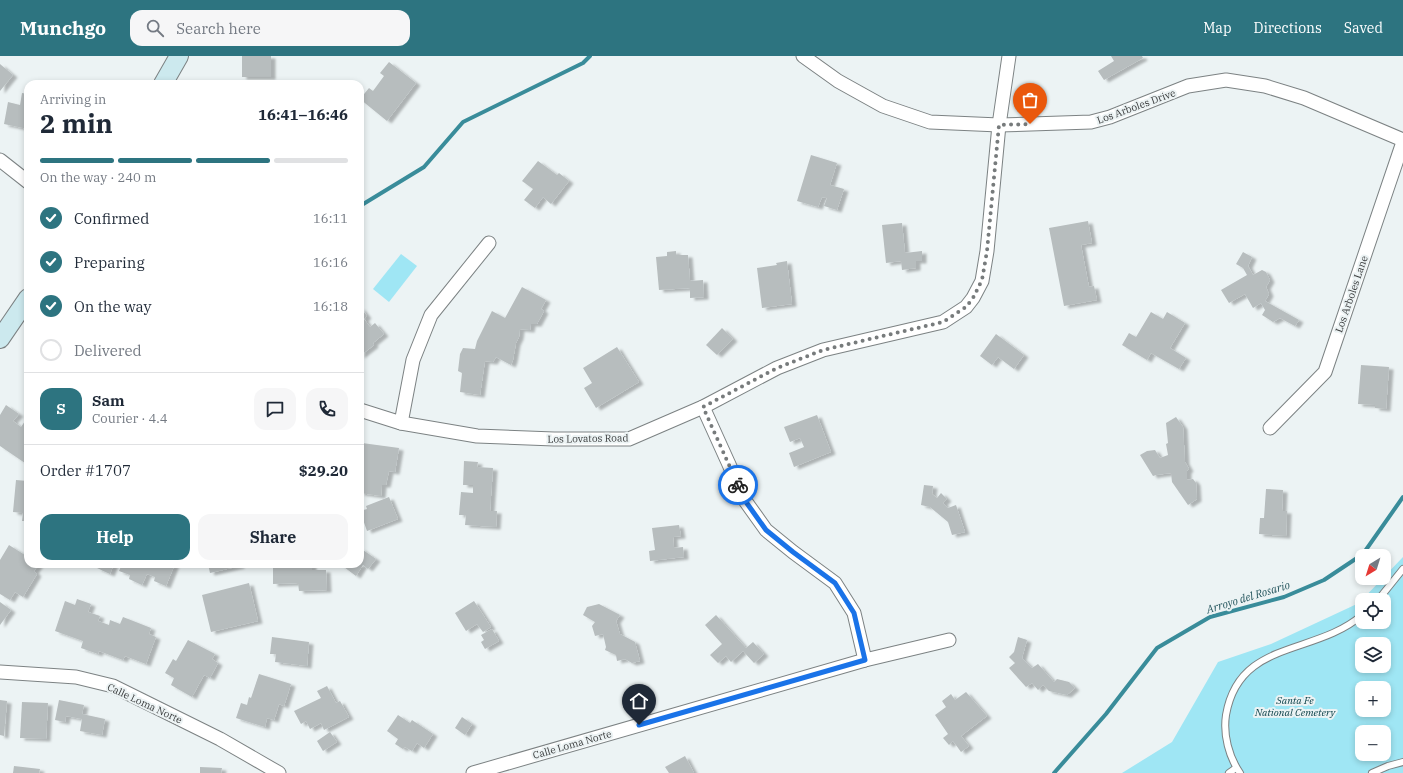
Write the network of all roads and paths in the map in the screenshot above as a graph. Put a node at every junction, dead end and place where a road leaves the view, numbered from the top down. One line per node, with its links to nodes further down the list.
1 (178, 56): 4 (street)
2 (803, 56): 5 (street, Los Arboles Drive)
3 (1009, 56): 5 (street, Los Lovatos Road)
4 (165, 80)
5 (999, 125): 6 (street, Los Arboles Drive); 12 (street, Los Lovatos Road)
6 (1403, 141): 15 (street, Los Arboles Lane)
7 (0, 160): 8 (street)
8 (24, 179)
9 (489, 243): 14 (street)
10 (24, 304): 11 (street)
11 (0, 339)
12 (703, 407): 14 (street, Los Lovatos Road); 20 (street)
13 (364, 411): 14 (street, Los Lovatos Road)
14 (401, 423)
15 (1270, 428)
16 (1403, 569): 17 (lane)
17 (1384, 593)
18 (1355, 621): 23 (lane)
19 (949, 640): 20 (street, Calle Loma Norte)
20 (865, 660): 25 (street, Calle Loma Norte)
21 (0, 672): 24 (street, Calle Loma Norte)
22 (1403, 762): 27 (lane)
23 (1238, 770): 26 (lane)
24 (279, 773)
25 (473, 773)
26 (1229, 773)
27 (1372, 773)

